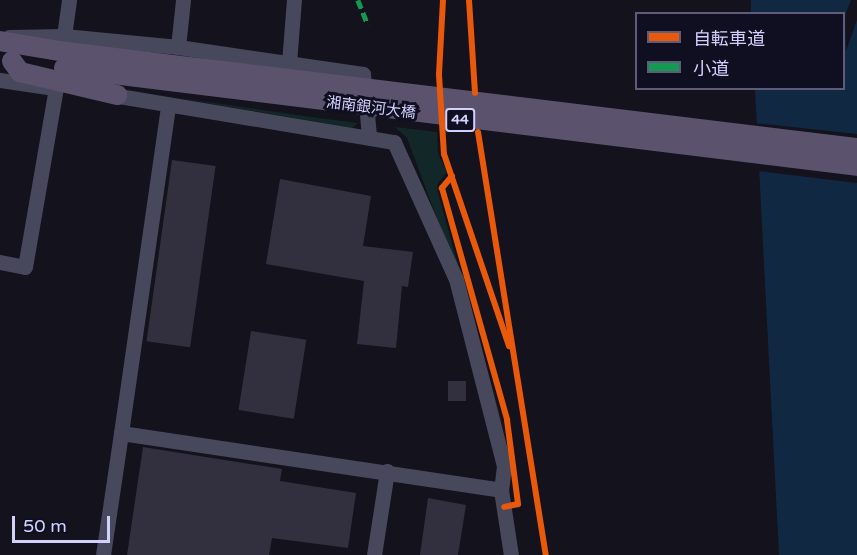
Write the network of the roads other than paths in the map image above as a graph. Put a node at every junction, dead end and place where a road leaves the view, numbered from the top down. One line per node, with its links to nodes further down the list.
1 (69, 0): 6 (street)
2 (183, 0): 5 (street)
3 (294, 0): 8 (street)
4 (0, 39): 6 (main road, 44)
5 (178, 47): 6 (street); 8 (street)
6 (65, 52): 7 (main road, 44); 14 (main road, 湘南銀河大橋 / 44, bridge); 15 (main road, 湘南銀河大橋 / 44, bridge)
7 (6, 60): 11 (main road)
8 (289, 63): 13 (street)
9 (0, 80): 10 (street)
10 (56, 88): 11 (street); 16 (street)
11 (117, 95): 12 (street)
12 (168, 106): 13 (street); 17 (street)
13 (369, 135): 19 (street)
14 (857, 148)
15 (857, 166)
16 (0, 262)
17 (121, 433): 18 (street); 20 (street)
18 (387, 471): 19 (street); 21 (street)
19 (501, 490): 22 (street)
20 (103, 555)
21 (374, 555)
22 (511, 555)

